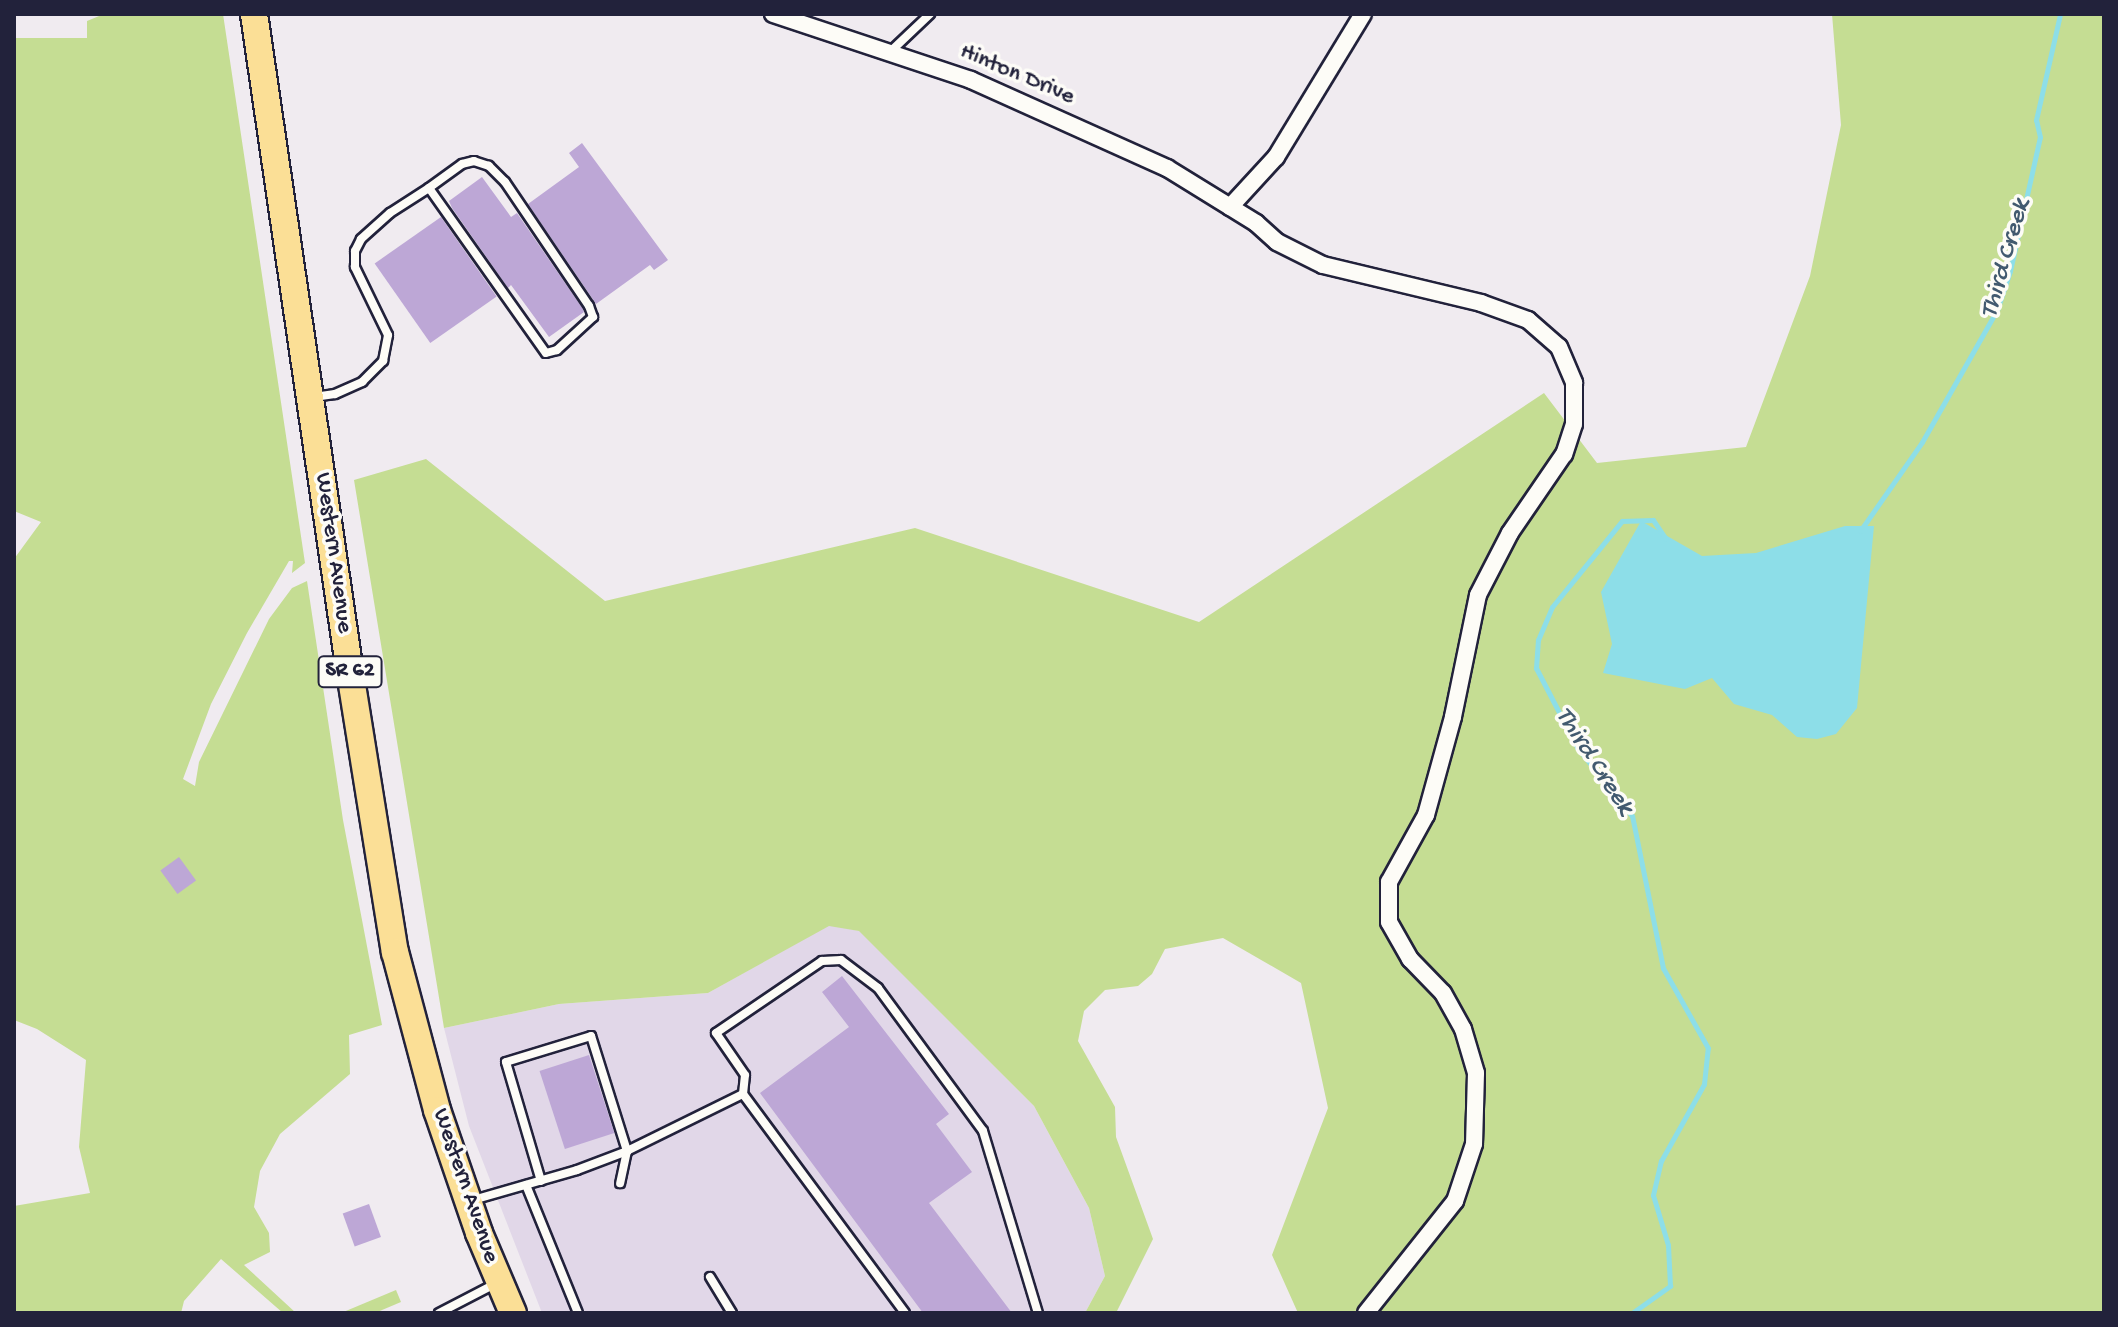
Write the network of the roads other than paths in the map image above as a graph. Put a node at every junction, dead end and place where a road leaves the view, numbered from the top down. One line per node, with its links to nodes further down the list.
1 (254, 14): 8 (main road, Western Avenue / SR 62)
2 (773, 14): 5 (street, Hinton Drive)
3 (930, 14): 5 (lane)
4 (1363, 14): 7 (street)
5 (891, 51): 7 (street, Hinton Drive)
6 (429, 188): 6 (lane); 8 (lane)
7 (1230, 207): 23 (street, Hinton Drive)
8 (309, 397): 14 (main road, Western Avenue / SR 62)
9 (743, 1094): 10 (lane); 21 (lane); 22 (lane)
10 (627, 1151): 11 (lane); 11 (lane); 12 (lane)
11 (541, 1181): 13 (lane)
12 (620, 1183)
13 (526, 1185): 14 (lane); 19 (lane)
14 (467, 1201): 16 (main road, Western Avenue / SR 62)
15 (710, 1277): 20 (lane)
16 (499, 1282): 17 (lane); 18 (main road, Western Avenue / SR 62)
17 (439, 1313)
18 (513, 1313)
19 (578, 1313)
20 (732, 1313)
21 (905, 1313)
22 (1038, 1313)
23 (1366, 1313)

